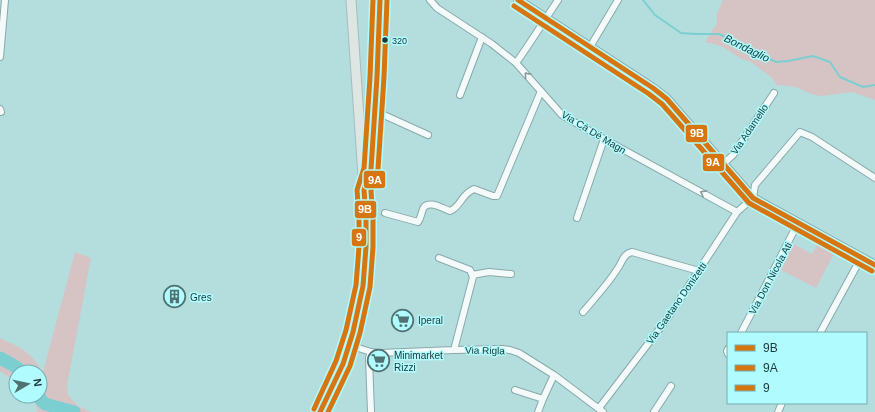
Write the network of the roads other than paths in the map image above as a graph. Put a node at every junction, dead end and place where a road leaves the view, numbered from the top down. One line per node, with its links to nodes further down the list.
1 (5, 0): 11 (street)
2 (351, 0): 20 (main road)
3 (380, 0): 16 (main road)
4 (430, 0): 9 (street, Via Cà Dé Magn)
5 (518, 0): 8 (main road)
6 (558, 0): 8 (street)
7 (618, 0): 10 (street)
8 (545, 18): 10 (main road); 12 (street)
9 (482, 37): 12 (street, Via Cà Dé Magn); 15 (street)
10 (590, 47): 21 (main road)
11 (0, 57)
12 (516, 63): 13 (street, Via Cà Dé Magn, one-way to 12)
13 (541, 91): 19 (street, Via Cà Dé Magn); 26 (street)
14 (774, 93): 21 (street, Via Adamello)
15 (460, 95)
16 (375, 111): 17 (street); 18 (main road)
17 (428, 135)
18 (373, 139): 20 (main road); 23 (main road)
19 (604, 139): 25 (street, Via Cà Dé Magn, one-way to 19); 27 (street)
20 (362, 152): 23 (main road)
21 (723, 164): 24 (main road)
22 (875, 178): 24 (street)
23 (364, 190): 38 (main road)
24 (753, 198): 25 (street, Via Gaetano Donizetti); 28 (main road)
25 (737, 212): 32 (street, Via Gaetano Donizetti)
26 (385, 213)
27 (577, 218)
28 (798, 223): 30 (main road); 36 (street, Via Don Nicola Ati)
29 (439, 258): 34 (street)
30 (861, 258): 31 (main road); 37 (street)
31 (875, 265)
32 (699, 271): 35 (street); 45 (street, Via Gaetano Donizetti)
33 (510, 274): 34 (street)
34 (472, 275): 39 (street)
35 (583, 312)
36 (742, 332)
37 (821, 332)
38 (349, 345): 40 (street, Via Rigla); 46 (main road)
39 (454, 350): 40 (street, Via Rigla); 41 (street, Via Rigla)
40 (371, 352): 47 (street)
41 (554, 375): 44 (street); 45 (street, Via Rigla)
42 (670, 386): 49 (street)
43 (516, 390): 44 (street)
44 (543, 400): 48 (street)
45 (601, 410)
46 (320, 412)
47 (371, 412)
48 (538, 412)
49 (654, 412)

